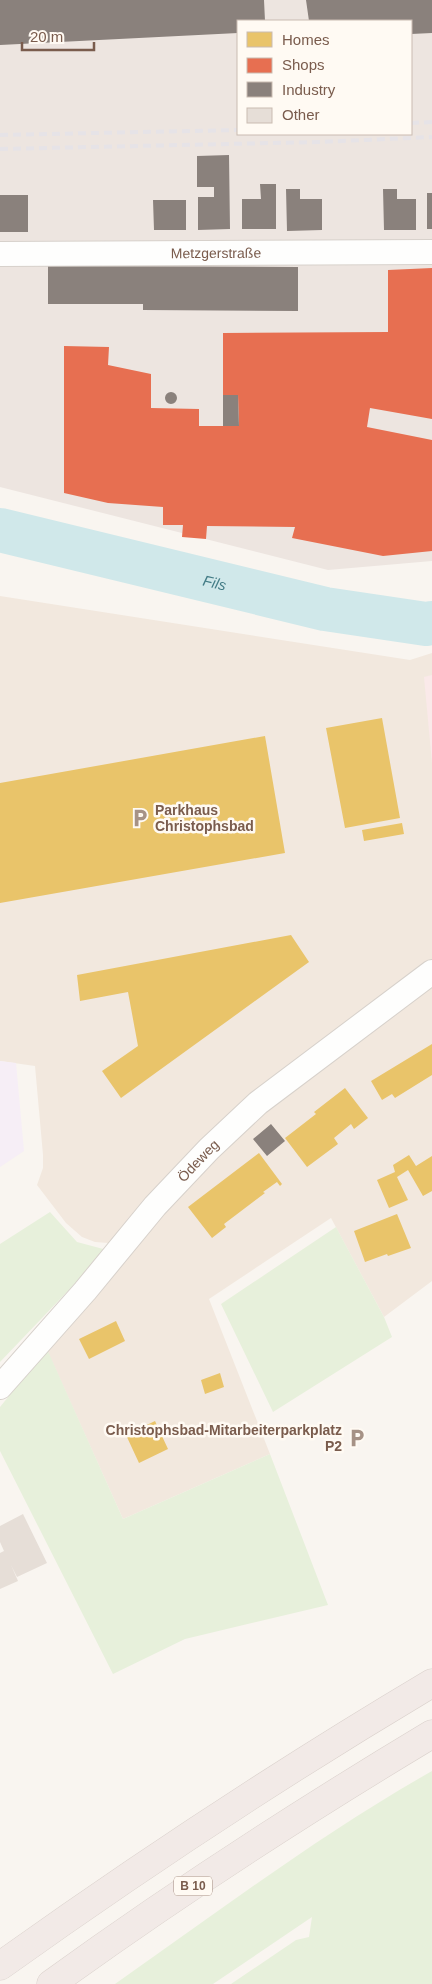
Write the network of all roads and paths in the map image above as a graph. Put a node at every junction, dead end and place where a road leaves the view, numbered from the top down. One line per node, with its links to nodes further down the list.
1 (432, 252): 2 (street, Metzgerstraße)
2 (0, 254)
3 (432, 972): 4 (street, Ödeweg)
4 (0, 1387)
5 (432, 1683): 7 (highway)
6 (432, 1734): 8 (highway, B 10)
7 (0, 1966)
8 (51, 1984)

